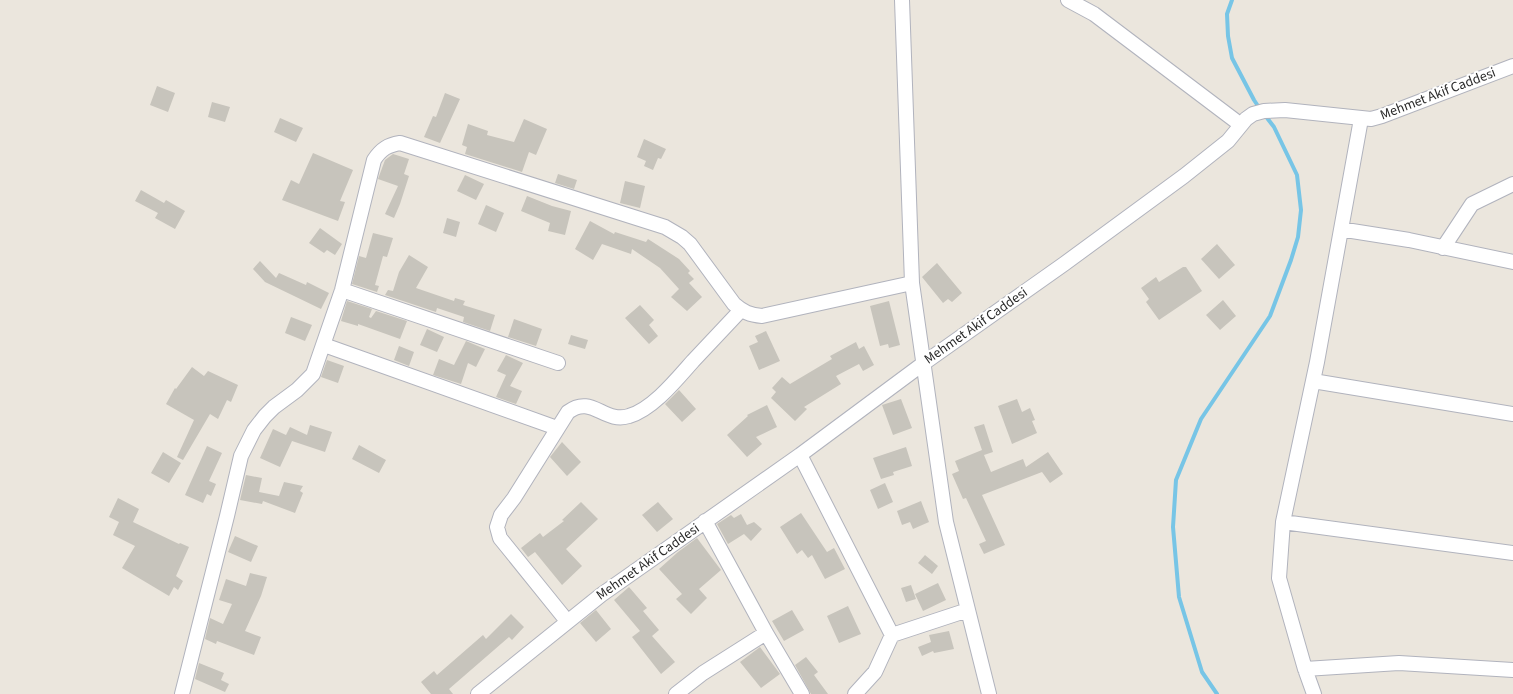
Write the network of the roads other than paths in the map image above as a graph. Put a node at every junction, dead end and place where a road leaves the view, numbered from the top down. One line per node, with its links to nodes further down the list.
1 (902, 0): 10 (street)
2 (1068, 0): 5 (street)
3 (1513, 66): 4 (street, Mehmet Akif Caddesi)
4 (1361, 119): 5 (street, Mehmet Akif Caddesi); 7 (street)
5 (1241, 125): 15 (street, Mehmet Akif Caddesi)
6 (1513, 184): 8 (street)
7 (1341, 231): 8 (street); 16 (street)
8 (1443, 248): 9 (street)
9 (1513, 262)
10 (912, 283): 12 (street); 15 (street)
11 (342, 290): 12 (street); 13 (street); 14 (street)
12 (741, 310): 18 (street)
13 (324, 345): 18 (street); 29 (street)
14 (558, 363)
15 (924, 363): 19 (street, Mehmet Akif Caddesi); 23 (street)
16 (1313, 381): 17 (street); 21 (street)
17 (1513, 414)
18 (557, 428): 24 (street)
19 (800, 455): 20 (street, Mehmet Akif Caddesi); 26 (street)
20 (705, 521): 24 (street, Mehmet Akif Caddesi); 25 (street)
21 (1283, 522): 22 (street); 27 (street)
22 (1513, 553)
23 (968, 610): 26 (street); 34 (street)
24 (567, 621): 30 (street, Mehmet Akif Caddesi)
25 (766, 633): 31 (street); 32 (street)
26 (892, 635): 33 (street)
27 (1305, 668): 28 (street); 35 (street)
28 (1513, 670)
29 (182, 694)
30 (478, 694)
31 (676, 694)
32 (802, 694)
33 (855, 694)
34 (989, 694)
35 (1314, 694)

